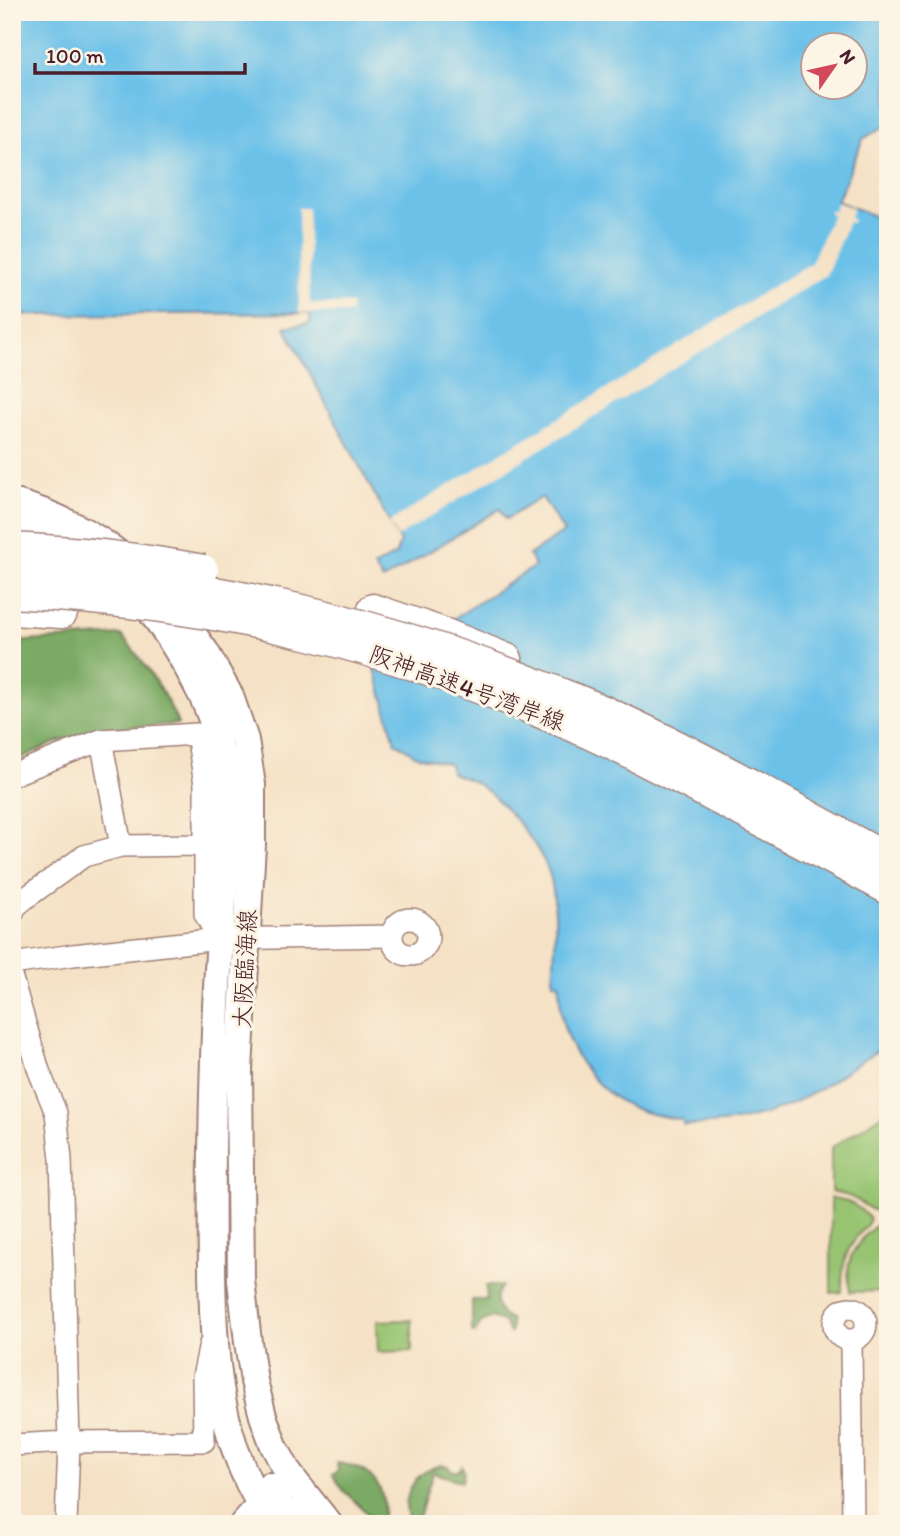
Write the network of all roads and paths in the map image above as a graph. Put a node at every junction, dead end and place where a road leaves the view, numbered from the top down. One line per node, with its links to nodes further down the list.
1 (12, 502): 17 (main road, 大阪臨海線)
2 (12, 528): 18 (main road, 大阪臨海線)
3 (12, 548): 8 (highway, bridge)
4 (12, 569): 8 (highway, 阪神高速4号湾岸線, bridge)
5 (12, 593): 7 (highway, 阪神高速4号湾岸線, bridge)
6 (12, 610): 7 (highway, bridge)
7 (370, 652): 14 (highway, 阪神高速4号湾岸線, bridge)
8 (605, 711): 13 (highway, 阪神高速4号湾岸線, bridge)
9 (103, 745): 12 (street)
10 (12, 775): 11 (street)
11 (204, 845): 12 (street); 18 (street)
12 (121, 846): 15 (street)
13 (888, 859)
14 (888, 889)
15 (12, 915)
16 (392, 936): 17 (street)
17 (246, 938): 18 (street); 21 (main road, 大阪臨海線)
18 (219, 939): 19 (street); 22 (main road, 大阪臨海線)
19 (12, 964)
20 (12, 979): 24 (street)
21 (242, 1280): 26 (main road); 29 (main road, 大阪臨海線)
22 (213, 1329): 24 (street); 26 (main road, 大阪臨海線)
23 (851, 1340): 30 (street)
24 (69, 1442): 25 (street); 27 (street)
25 (12, 1445)
26 (262, 1511): 28 (main road)
27 (66, 1524)
28 (297, 1524)
29 (329, 1524)
30 (853, 1524)

